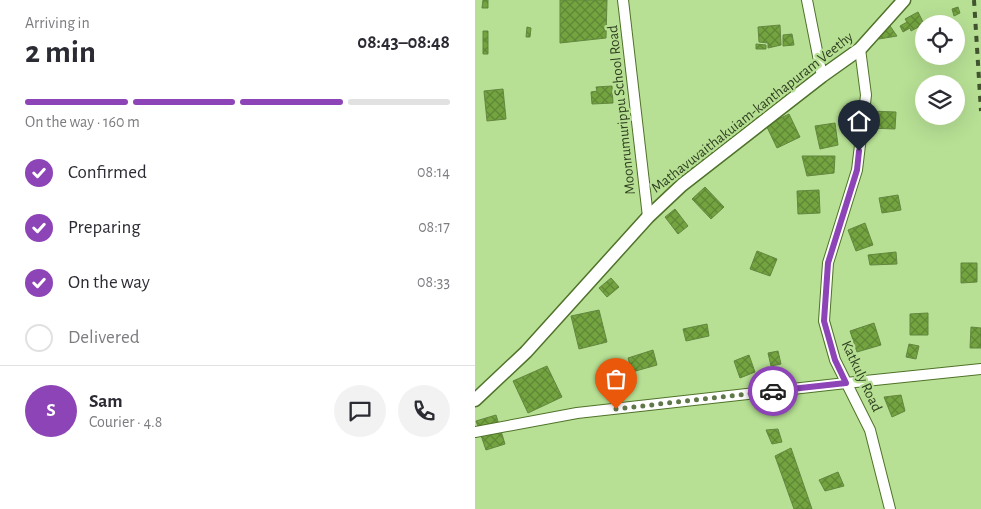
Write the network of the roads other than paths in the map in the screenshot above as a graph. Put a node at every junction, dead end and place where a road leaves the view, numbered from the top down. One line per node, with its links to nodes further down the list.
1 (623, 0): 6 (street, Moonrumurippu School Road)
2 (807, 0): 5 (street)
3 (904, 0): 4 (street, Mathavuvaithakuiam-kanthapuram Veethy)
4 (860, 49): 5 (street, Mathavuvaithakuiam-kanthapuram Veethy); 8 (street, Katkuly Road)
5 (822, 76): 6 (street, Mathavuvaithakuiam-kanthapuram Veethy)
6 (648, 217): 9 (street, Mathavuvaithakuiam-kanthapuram Veethy)
7 (981, 369): 8 (street)
8 (846, 383): 10 (street); 11 (street, Katkuly Road)
9 (475, 400)
10 (475, 432)
11 (891, 509)

